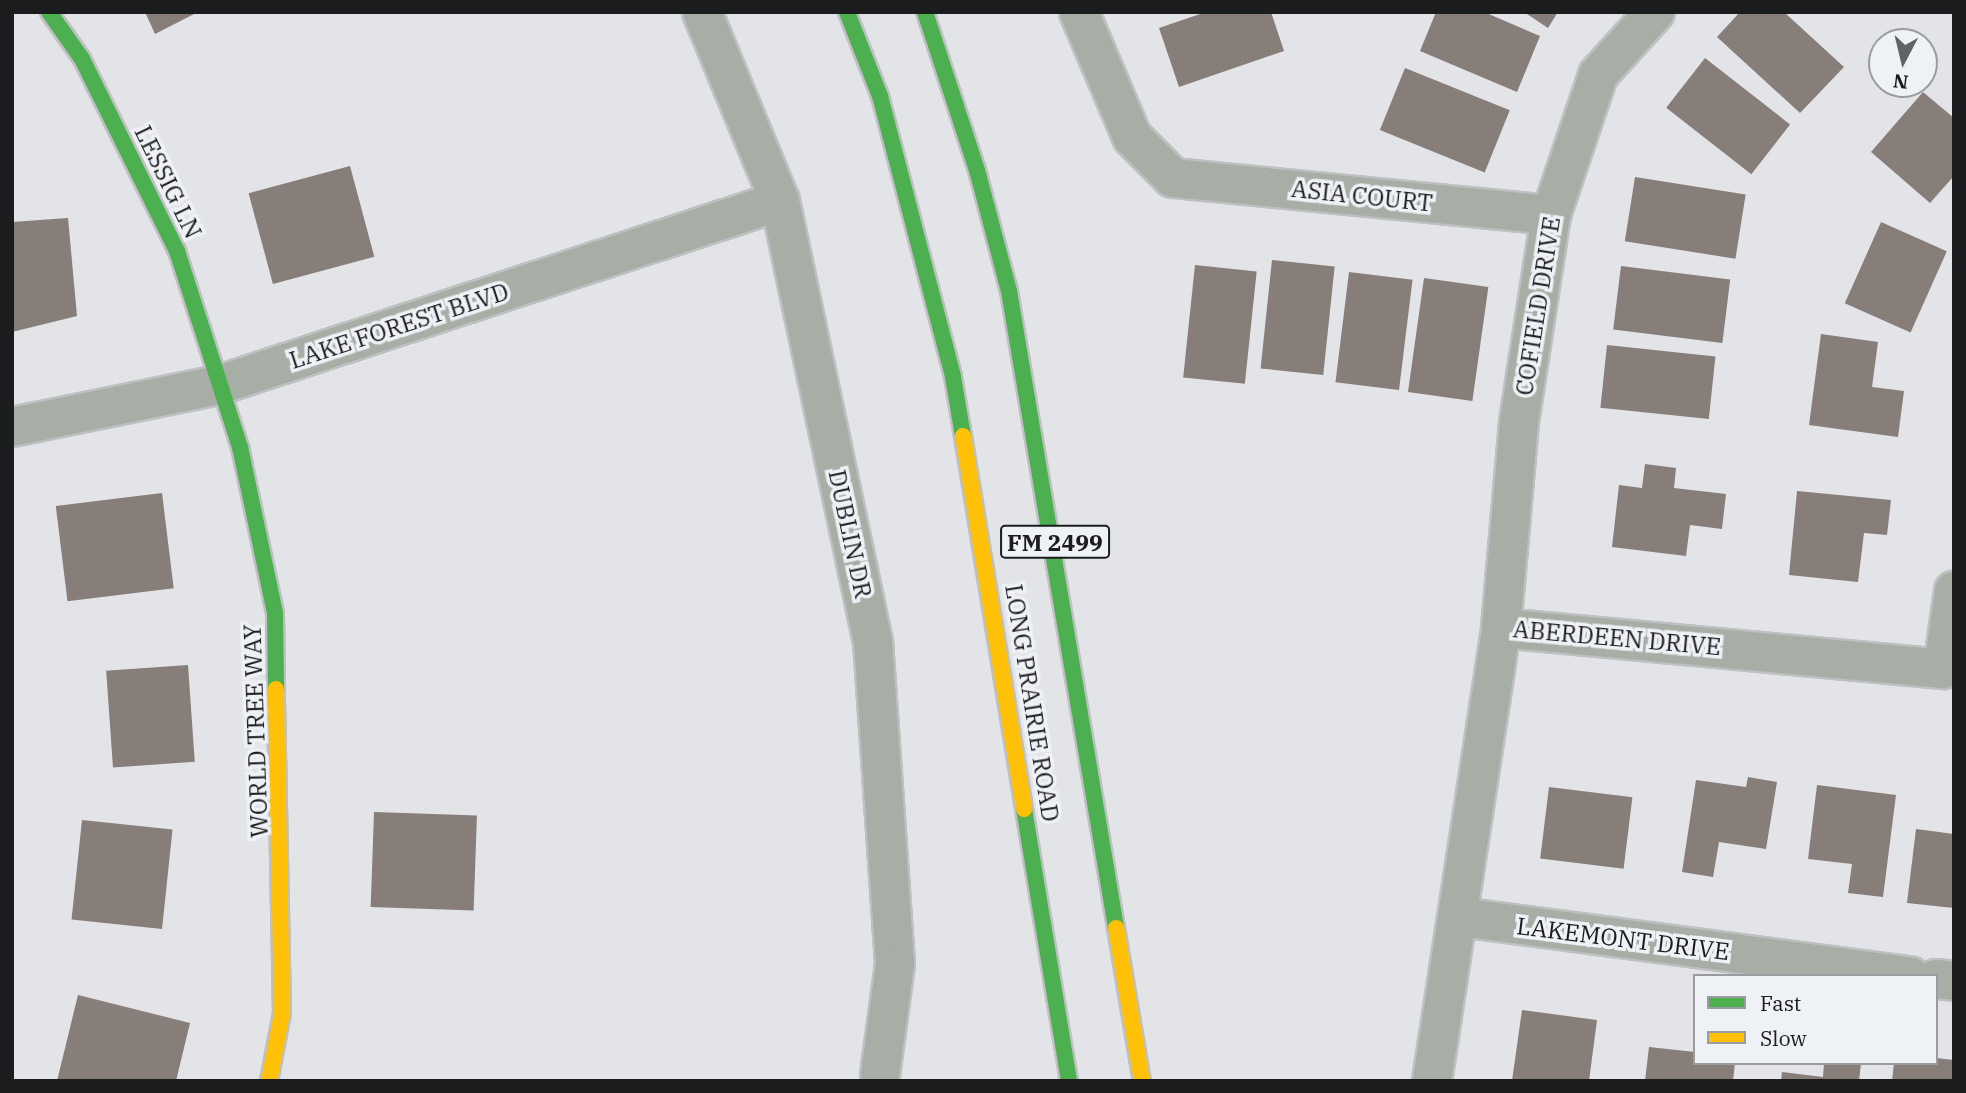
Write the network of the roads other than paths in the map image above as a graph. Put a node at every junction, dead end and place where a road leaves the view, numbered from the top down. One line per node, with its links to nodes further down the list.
1 (49, 12): 9 (main road, LESSIG LN)
2 (702, 12): 7 (street, DUBLIN DR)
3 (847, 12): 17 (main road, LONG PRAIRIE ROAD / FM 2499)
4 (925, 12): 18 (main road, LONG PRAIRIE ROAD / FM 2499)
5 (1079, 12): 8 (street, ASIA COURT)
6 (1655, 12): 8 (street, COFIELD DRIVE)
7 (780, 201): 9 (street, LAKE FOREST BLVD); 15 (street, DUBLIN DR)
8 (1551, 215): 12 (street, COFIELD DRIVE)
9 (219, 385): 10 (street, LAKE FOREST BLVD); 16 (main road, WORLD TREE WAY)
10 (12, 427)
11 (1954, 591): 12 (street, ABERDEEN DRIVE)
12 (1501, 628): 13 (street, ABERDEEN DRIVE)
13 (1460, 918): 14 (street, LAKEMONT DRIVE); 19 (street, ABERDEEN DRIVE)
14 (1894, 974)
15 (880, 1075)
16 (268, 1081)
17 (1069, 1081)
18 (1142, 1081)
19 (1432, 1081)

